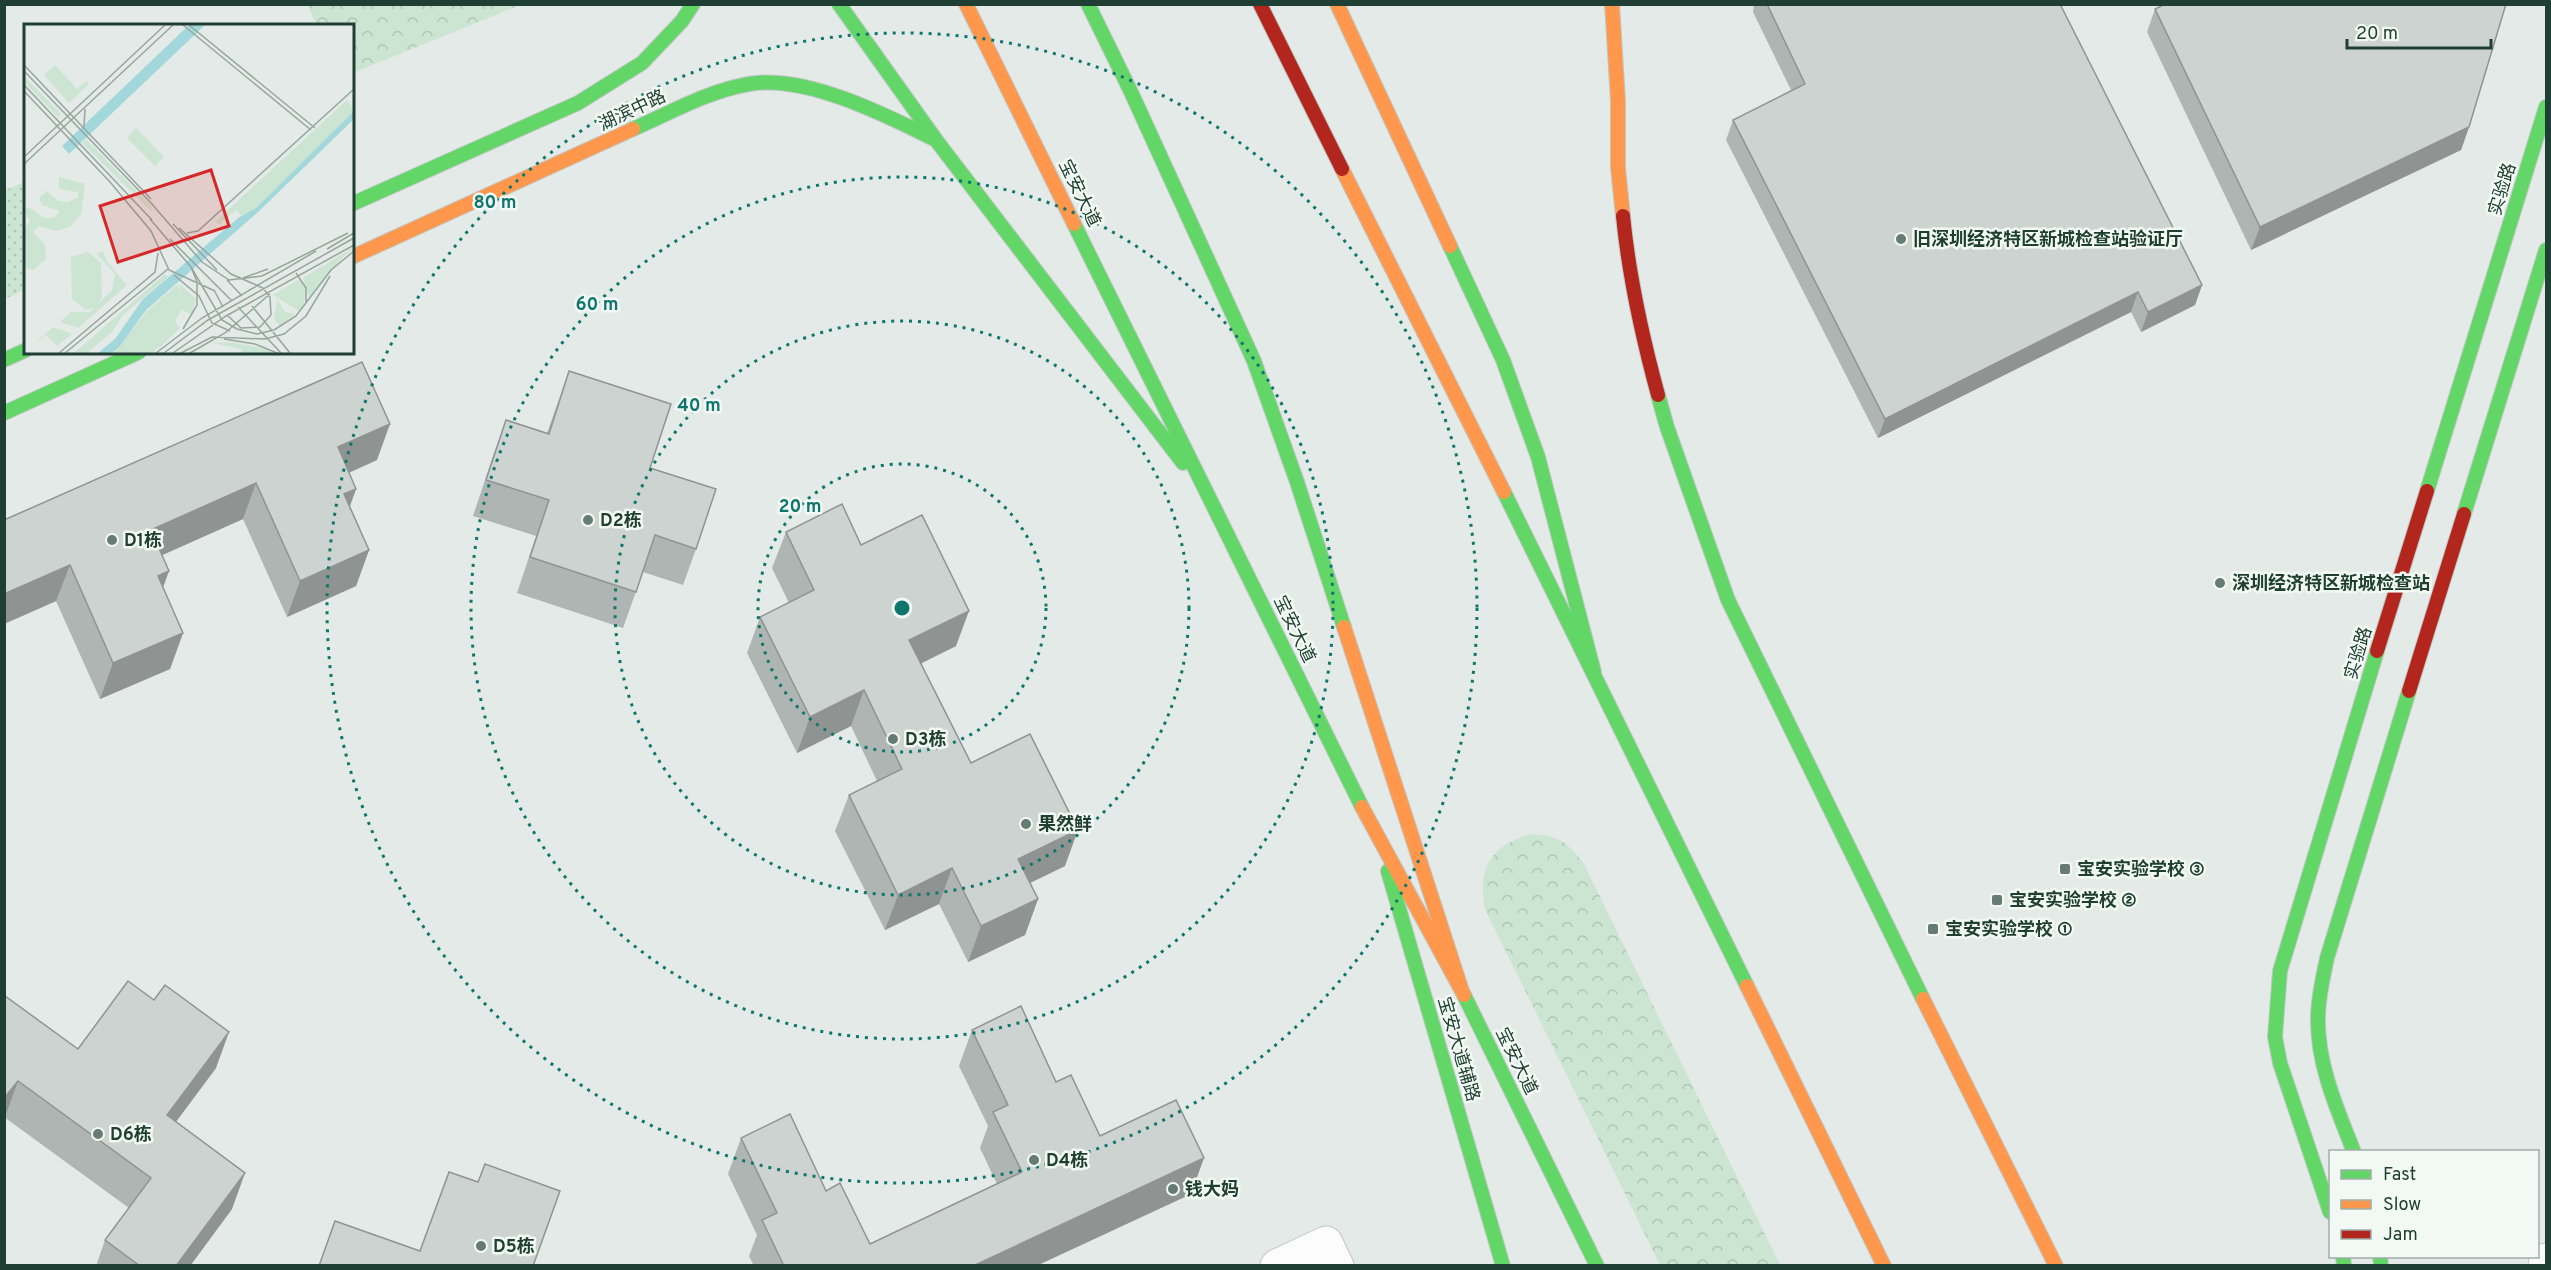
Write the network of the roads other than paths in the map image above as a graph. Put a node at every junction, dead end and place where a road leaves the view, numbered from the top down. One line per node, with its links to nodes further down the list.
1 (693, 4): 12 (main road, 湖滨中路)
2 (839, 4): 11 (main road)
3 (966, 4): 23 (main road, 宝安大道)
4 (1088, 4): 26 (main road)
5 (1260, 4): 24 (main road)
6 (1337, 4): 24 (main road)
7 (1612, 4): 9 (main road)
8 (1628, 48): 9 (main road)
9 (1618, 101): 35 (main road)
10 (2547, 107): 28 (main road, 实验路)
11 (936, 140): 15 (main road, 湖滨中路); 23 (main road)
12 (481, 147): 13 (main road); 16 (main road, 湖滨中路)
13 (510, 152)
14 (516, 166): 15 (main road)
15 (501, 191): 18 (main road, 湖滨中路)
16 (354, 203)
17 (2547, 250): 27 (main road)
18 (354, 256)
19 (24, 351): 21 (main road)
20 (135, 354): 22 (main road)
21 (4, 360)
22 (4, 413)
23 (1213, 502): 25 (main road, 宝安大道)
24 (1594, 672): 34 (main road)
25 (1380, 844): 26 (main road, 宝安大道); 32 (main road, 宝安大道辅路)
26 (1462, 991): 33 (main road, 宝安大道)
27 (2353, 1150)
28 (2329, 1206)
29 (2547, 1260): 36 (street)
30 (1277, 1266): 31 (street)
31 (1337, 1266)
32 (1503, 1266)
33 (1597, 1266)
34 (1884, 1266)
35 (2056, 1266)
36 (2545, 1266)

